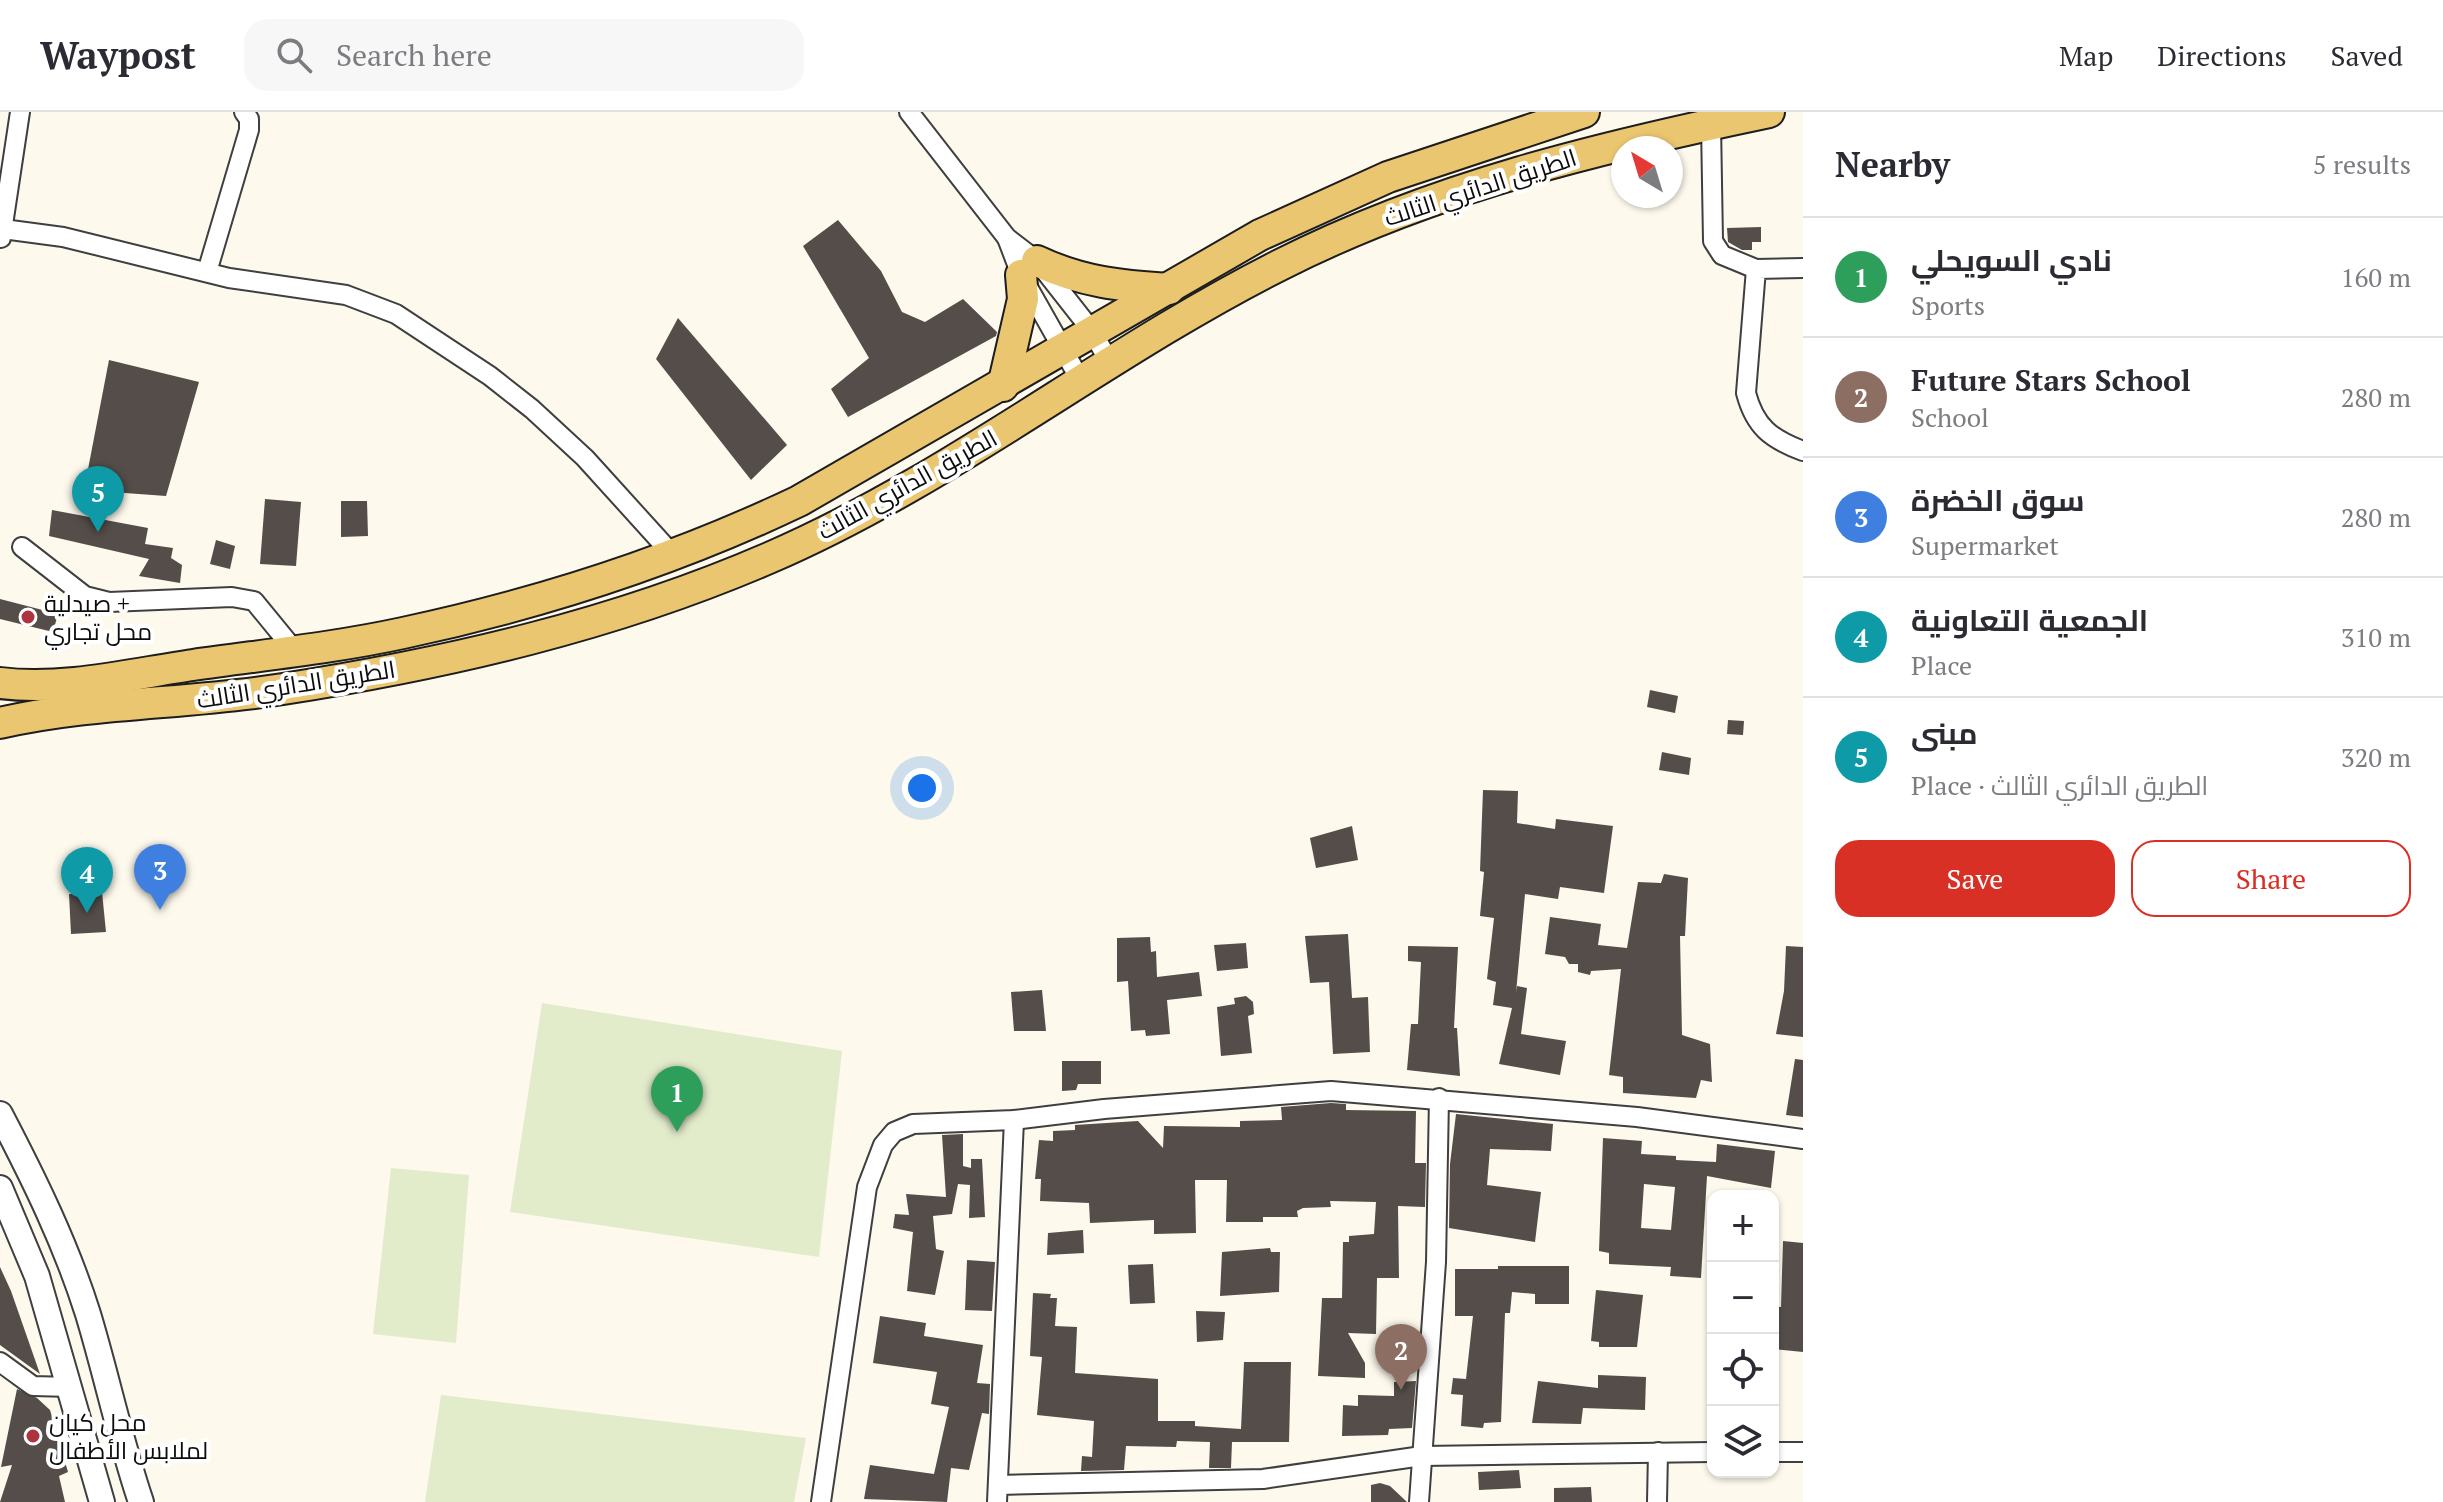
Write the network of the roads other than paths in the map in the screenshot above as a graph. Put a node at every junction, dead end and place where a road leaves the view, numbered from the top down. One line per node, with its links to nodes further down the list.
1 (20, 112): 7 (street)
2 (244, 112): 12 (street)
3 (909, 112): 9 (street)
4 (1584, 112): 13 (main road, الطريق الدائري الثالث)
5 (1769, 112): 6 (main road, الطريق الدائري الثالث)
6 (1711, 124): 11 (street); 16 (main road, الطريق الدائري الثالث)
7 (5, 184): 8 (street)
8 (2, 235): 12 (street)
9 (1029, 268): 13 (main road); 14 (street); 15 (street); 18 (main road)
10 (1803, 268): 11 (street)
11 (1756, 269): 19 (street)
12 (207, 272): 21 (street)
13 (1169, 289): 14 (main road, الطريق الدائري الثالث)
14 (1092, 331): 15 (main road, الطريق الدائري الثالث); 16 (street)
15 (1064, 347): 17 (street); 18 (main road, الطريق الدائري الثالث)
16 (1111, 365): 17 (main road, الطريق الدائري الثالث)
17 (1082, 383): 24 (main road, الطريق الدائري الثالث)
18 (1003, 386): 21 (main road, الطريق الدائري الثالث)
19 (1803, 451)
20 (22, 547): 22 (street)
21 (672, 554): 22 (main road, الطريق الدائري الثالث)
22 (295, 651): 23 (main road, الطريق الدائري الثالث)
23 (0, 683)
24 (0, 723)
25 (1439, 1098): 27 (street); 28 (street); 36 (street)
26 (0, 1114): 39 (street)
27 (1014, 1120): 37 (street); 40 (street)
28 (1803, 1139)
29 (0, 1188): 31 (street)
30 (0, 1362): 31 (street)
31 (71, 1387): 38 (street)
32 (1658, 1452): 33 (street); 36 (street); 42 (street)
33 (1707, 1452)
34 (1779, 1452): 35 (street)
35 (1803, 1452)
36 (1422, 1456): 37 (street); 41 (street)
37 (997, 1494)
38 (102, 1502)
39 (141, 1502)
40 (821, 1502)
41 (1419, 1502)
42 (1657, 1502)

